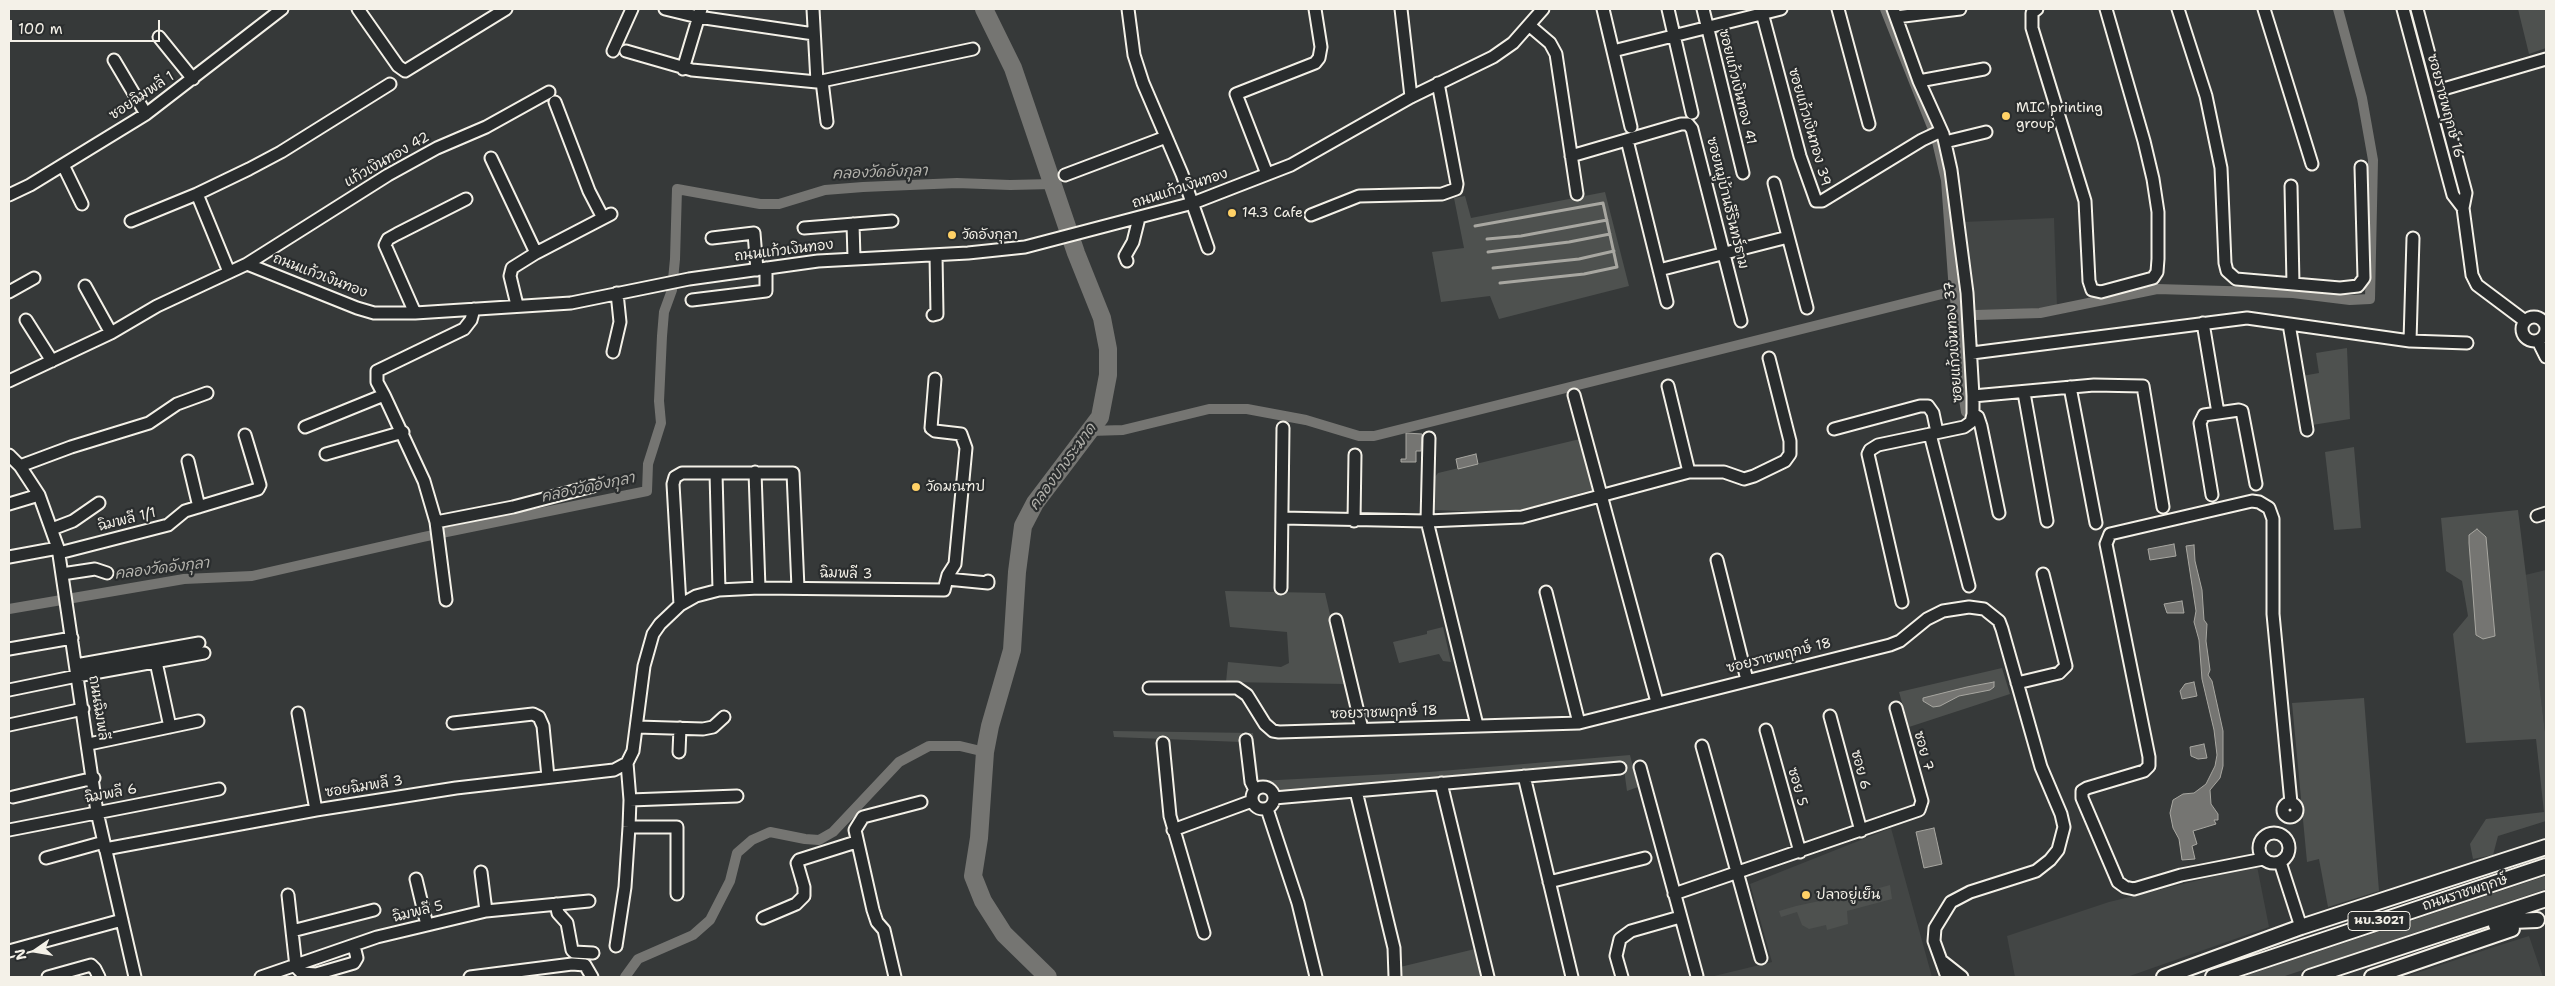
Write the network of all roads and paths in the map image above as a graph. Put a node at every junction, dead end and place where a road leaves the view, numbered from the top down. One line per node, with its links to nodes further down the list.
1 (282, 9): 39 (street, ซอยฉิมพลี 1)
2 (358, 9): 3 (street)
3 (506, 9)
4 (632, 9): 33 (street)
5 (665, 9): 24 (street)
6 (813, 9): 28 (street)
7 (1128, 9): 55 (street)
8 (1315, 9): 64 (street)
9 (1401, 9): 46 (street)
10 (1543, 9): 26 (street, ถนนแก้วเงินทอง)
11 (1603, 9): 32 (street)
12 (1668, 9): 29 (street)
13 (1703, 9): 27 (street, ซอยแก้วเงินทอง 41)
14 (1781, 9): 23 (street)
15 (1838, 9): 51 (street)
16 (1960, 9): 25 (street)
17 (2037, 9): 18 (street)
18 (2106, 9)
19 (2178, 9): 95 (street)
20 (2264, 9): 60 (street)
21 (2403, 9): 74 (street, ซอยราชพฤกษ์ 16)
22 (2417, 9): 44 (street, ซอยราชพฤกษ์ 16)
23 (1761, 11): 27 (street); 53 (street, ซอยแก้วเงินทอง 39)
24 (699, 13): 28 (street); 37 (street)
25 (1894, 13): 40 (street, ซอยแก้วเงินทอง 37)
26 (1530, 26): 42 (street, ถนนแก้วเงินทอง); 58 (street)
27 (1708, 27): 29 (street); 63 (street, ซอยแก้วเงินทอง 41)
28 (814, 34): 41 (street)
29 (1674, 35): 32 (street); 49 (street)
30 (159, 37): 39 (street)
31 (973, 49): 41 (street)
32 (1613, 50): 52 (street)
33 (613, 51)
34 (626, 51): 37 (street)
35 (2546, 59): 44 (street)
36 (114, 60): 48 (street)
37 (683, 69): 41 (street)
38 (1984, 69): 40 (street)
39 (193, 79): 48 (street, ซอยฉิมพลี 1)
40 (1919, 81): 53 (street, ซอยแก้วเงินทอง 37)
41 (820, 82): 50 (street)
42 (1438, 83): 46 (street, ถนนแก้วเงินทอง); 75 (street)
43 (390, 84): 68 (street)
44 (2440, 90): 74 (street, ซอยราชพฤกษ์ 16)
45 (549, 92): 90 (street, แก้วเงินทอง 42)
46 (1411, 97): 64 (street, ถนนแก้วเงินทอง)
47 (555, 102): 85 (street)
48 (146, 114): 61 (street, ซอยฉิมพลี 1)
49 (1692, 114)
50 (827, 122)
51 (1868, 124)
52 (1631, 127)
53 (1941, 131): 57 (street, ซอยแก้วเงินทอง 37)
54 (1986, 132): 57 (street)
55 (1166, 137): 65 (street); 72 (street)
56 (1627, 140): 58 (street, ซอยหมู่บ้านธีรินทร์ธาม); 86 (street, ซอยหมู่บ้านธีรินทร์ธาม); 92 (street)
57 (1945, 142): 117 (street, ซอยแก้วเงินทอง 37)
58 (1571, 156): 69 (street)
59 (491, 158): 85 (street)
60 (2312, 164)
61 (63, 165): 70 (street, ซอยฉิมพลี 1); 73 (street)
62 (2361, 167): 95 (street)
63 (1743, 173)
64 (1267, 174): 72 (street, ถนนแก้วเงินทอง)
65 (1065, 175)
66 (1774, 183): 81 (street)
67 (2291, 186): 95 (street)
68 (197, 194): 77 (street); 93 (street)
69 (1577, 194)
70 (9, 195)
71 (466, 199): 104 (street)
72 (1193, 203): 76 (street, ถนนแก้วเงินทอง); 84 (street)
73 (82, 204)
74 (2463, 208): 107 (street, ซอยราชพฤกษ์ 16)
75 (1311, 215)
76 (1139, 218): 87 (street, ถนนแก้วเงินทอง); 89 (street)
77 (131, 221)
78 (892, 222): 79 (street)
79 (853, 224): 80 (street); 88 (street)
80 (804, 228)
81 (1788, 237): 86 (street); 102 (street)
82 (712, 238): 91 (street)
83 (2413, 238): 113 (street)
84 (1208, 248)
85 (536, 253): 101 (street)
86 (1724, 254): 92 (street); 108 (street, ซอยหมู่บ้านธีรินทร์ธาม)
87 (936, 255): 88 (street, ถนนแก้วเงินทอง); 105 (street)
88 (854, 258): 91 (street, ถนนแก้วเงินทอง)
89 (1127, 262)
90 (247, 264): 93 (street); 104 (street, ถนนแก้วเงินทอง)
91 (761, 269): 98 (street, ถนนแก้วเงินทอง); 99 (street)
92 (1659, 270): 100 (street)
93 (229, 272): 112 (street)
94 (34, 278): 97 (street)
95 (2293, 284)
96 (85, 286): 112 (street)
97 (9, 292)
98 (617, 293): 101 (street, ถนนแก้วเงินทอง); 116 (street)
99 (692, 300)
100 (1667, 302)
101 (517, 305): 103 (street, ถนนแก้วเงินทอง)
102 (1807, 308)
103 (474, 309): 104 (street, ถนนแก้วเงินทอง); 127 (street)
104 (415, 313)
105 (933, 315)
106 (26, 320): 120 (street)
107 (2525, 320): 110 (street, ซอยราชพฤกษ์ 16); 114 (street)
108 (1741, 321)
109 (2203, 323): 111 (street); 117 (street); 130 (street)
110 (2545, 323): 114 (street, ซอยราชพฤกษ์ 16)
111 (2289, 324): 113 (street); 135 (street)
112 (111, 333): 120 (street)
113 (2410, 341): 115 (street)
114 (2538, 341): 118 (street)
115 (2467, 342)
116 (613, 352)
117 (1972, 353): 129 (street, ซอยแก้วเงินทอง 37)
118 (2546, 357)
119 (1769, 358): 145 (street)
120 (52, 361): 122 (street)
121 (935, 379): 170 (street)
122 (9, 381)
123 (1668, 386): 145 (street)
124 (2070, 387): 126 (street); 155 (street); 161 (street)
125 (207, 393): 142 (street)
126 (2024, 393): 129 (street); 160 (street)
127 (384, 395): 132 (street); 136 (street)
128 (1574, 395): 151 (street)
129 (1973, 396): 131 (street, ซอยแก้วเงินทอง 37)
130 (2218, 413): 147 (street); 150 (street)
131 (1973, 414): 137 (street, ซอยแก้วเงินทอง 37); 156 (street)
132 (305, 427)
133 (1283, 428): 157 (street)
134 (1834, 429): 137 (street)
135 (2307, 430)
136 (403, 432): 140 (street); 163 (street)
137 (1933, 433): 172 (street); 179 (street, ซอยแก้วเงินทอง 37)
138 (245, 435): 154 (street, ฉิมพลี 1/1)
139 (1429, 438): 159 (street)
140 (326, 454)
141 (1355, 455): 158 (street)
142 (13, 461): 149 (street, ถนนฉิมพลี)
143 (188, 461): 154 (street)
144 (755, 472): 146 (street); 173 (street); 174 (street)
145 (1689, 472): 151 (street)
146 (716, 473): 176 (street); 180 (street)
147 (2256, 484)
148 (593, 486): 163 (street)
149 (39, 494): 153 (street); 162 (street, ถนนฉิมพลี)
150 (2212, 495)
151 (1603, 496): 159 (street); 190 (street)
152 (99, 503): 162 (street)
153 (9, 504)
154 (200, 507): 164 (street, ฉิมพลี 1/1)
155 (2163, 507)
156 (1999, 513)
157 (1282, 518): 158 (street); 175 (street)
158 (1354, 521): 159 (street)
159 (1427, 521): 200 (street)
160 (2047, 521)
161 (2096, 523)
162 (52, 529): 164 (street, ถนนฉิมพลี)
163 (437, 530): 178 (street)
164 (58, 551): 165 (street, ฉิมพลี 1/1); 168 (street, ถนนฉิมพลี)
165 (9, 557)
166 (1717, 560): 186 (street)
167 (107, 573): 168 (street)
168 (62, 574): 182 (street, ถนนฉิมพลี)
169 (2043, 574): 187 (street)
170 (947, 579): 171 (street); 174 (street, ฉิมพลี 3)
171 (988, 581)
172 (1969, 586)
173 (759, 588): 174 (street, ฉิมพลี 3); 176 (street, ฉิมพลี 3)
174 (798, 588)
175 (1281, 588)
176 (719, 590): 180 (street, ฉิมพลี 3)
177 (1546, 592): 198 (street)
178 (446, 600)
179 (1902, 602)
180 (680, 605): 202 (street, ฉิมพลี 3)
181 (1336, 620): 204 (street)
182 (72, 638): 183 (street); 185 (street, ถนนฉิมพลี)
183 (9, 649)
184 (156, 662): 185 (street); 185 (street); 201 (street)
185 (77, 670): 189 (street); 192 (street, ถนนฉิมพลี)
186 (1747, 680): 187 (street, ซอยราชพฤกษ์ 18); 190 (street, ซอยราชพฤกษ์ 18)
187 (2017, 683): 270 (street, ซอยราชพฤกษ์ 18)
188 (1149, 688): 204 (street, ซอยราชพฤกษ์ 18)
189 (9, 690)
190 (1658, 702): 198 (street, ซอยราชพฤกษ์ 18)
191 (1896, 708): 232 (street, ซอย 7)
192 (83, 709): 199 (street); 208 (street, ถนนฉิมพลี)
193 (298, 713): 227 (street)
194 (1830, 716): 232 (street, ซอย 6)
195 (724, 717): 203 (street)
196 (198, 721): 201 (street)
197 (453, 722): 216 (street)
198 (1578, 723): 200 (street, ซอยราชพฤกษ์ 18)
199 (9, 725)
200 (1477, 725): 204 (street, ซอยราชพฤกษ์ 18)
201 (170, 726): 208 (street)
202 (637, 726): 203 (street); 211 (street, ฉิมพลี 3)
203 (680, 728): 210 (street)
204 (1362, 729)
205 (1766, 730): 237 (street, ซอย 5)
206 (1246, 740): 221 (street)
207 (1163, 743): 231 (street)
208 (89, 744): 215 (street, ถนนฉิมพลี)
209 (1702, 746): 245 (street)
210 (679, 752)
211 (627, 763): 216 (street, ซอยฉิมพลี 3); 224 (street)
212 (1640, 767): 249 (street)
213 (1620, 768): 214 (street)
214 (1524, 776): 217 (street); 247 (street)
215 (94, 778): 222 (street); 228 (street, ถนนฉิมพลี)
216 (548, 778): 227 (street, ซอยฉิมพลี 3)
217 (1441, 783): 219 (street); 283 (street)
218 (219, 789): 228 (street, ฉิมพลี 6)
219 (1356, 791): 223 (street); 282 (street)
220 (737, 796): 224 (street)
221 (1254, 796): 223 (street); 226 (street); 231 (street)
222 (13, 797)
223 (1274, 798): 226 (street)
224 (630, 800): 229 (street)
225 (921, 802): 234 (street)
226 (1267, 809): 281 (street)
227 (316, 810): 235 (street, ซอยฉิมพลี 3)
228 (97, 812): 230 (street, ฉิมพลี 6); 235 (street, ถนนฉิมพลี)
229 (629, 827): 248 (street); 265 (street)
230 (9, 830)
231 (1173, 830): 263 (street)
232 (1860, 831): 237 (street)
233 (2283, 835): 241 (street); 241 (street); 242 (street)
234 (856, 842): 257 (street); 280 (street)
235 (105, 846): 238 (street, ซอยฉิมพลี 3); 259 (street, ถนนฉิมพลี)
236 (2546, 847): 240 (main road, นบ.3021)
237 (1800, 852): 245 (street)
238 (46, 858)
239 (1645, 858): 247 (street)
240 (2512, 858): 261 (main road, นบ.3021); 266 (main road)
241 (2263, 859): 242 (street)
242 (2280, 862): 261 (street)
243 (2546, 866): 266 (main road, ถนนราชพฤกษ์ / นบ.3021)
244 (480, 872): 255 (street)
245 (1737, 873): 249 (street); 269 (street)
246 (416, 879): 260 (street)
247 (1549, 882): 284 (street)
248 (677, 894)
249 (1674, 894): 256 (street)
250 (288, 895): 262 (street)
251 (2546, 899): 271 (main road, นบ.3021)
252 (589, 901): 253 (street, ฉิมพลี 5)
253 (556, 904): 255 (street, ฉิมพลี 5); 268 (street)
254 (374, 910): 262 (street)
255 (486, 911): 260 (street, ฉิมพลี 5)
256 (1680, 917): 273 (street); 285 (street)
257 (762, 918)
258 (2542, 919): 271 (main road); 291 (main road)
259 (122, 920): 267 (street); 276 (street, ถนนฉิมพลี)
260 (427, 925): 264 (street, ฉิมพลี 5)
261 (2301, 927): 288 (main road, นบ.3021)
262 (292, 931): 272 (street)
263 (1204, 933)
264 (354, 946): 272 (street, ฉิมพลี 5); 272 (street)
265 (616, 946)
266 (2296, 948): 289 (main road, ถนนราชพฤกษ์ / นบ.3021)
267 (9, 951)
268 (593, 953)
269 (1761, 958)
270 (1943, 962): 286 (street, ซอยราชพฤกษ์ 18); 287 (street)
271 (2354, 963): 290 (main road, นบ.3021)
272 (296, 967): 277 (street, ฉิมพลี 5)
273 (1697, 976)
274 (48, 977): 275 (street)
275 (99, 977)
276 (134, 977)
277 (261, 977)
278 (470, 977): 279 (street)
279 (592, 977)
280 (895, 977)
281 (1316, 977)
282 (1395, 977)
283 (1488, 977)
284 (1572, 977)
285 (1622, 977)
286 (1947, 977)
287 (1962, 977)
288 (2164, 977)
289 (2213, 977)
290 (2310, 977)
291 (2372, 977)

